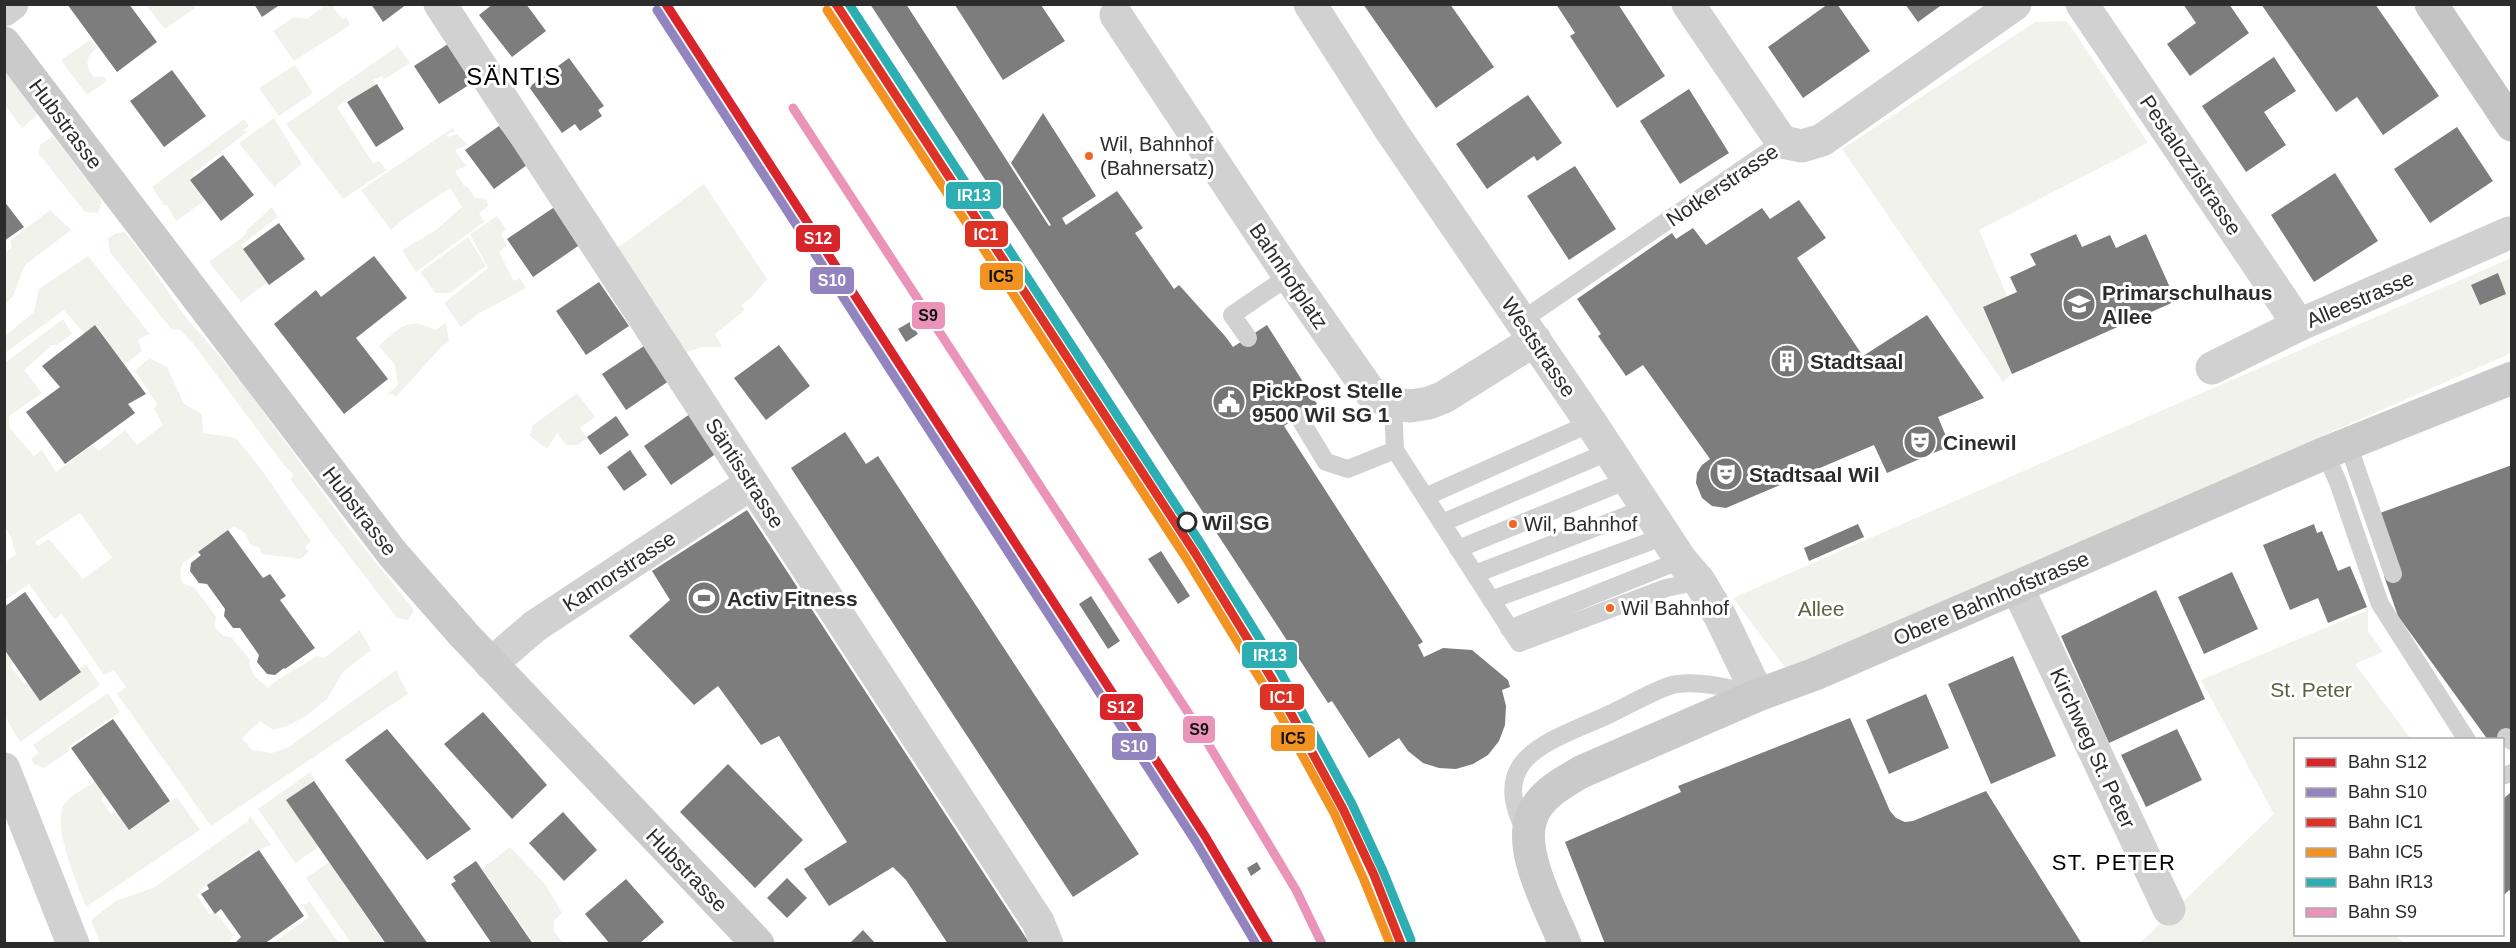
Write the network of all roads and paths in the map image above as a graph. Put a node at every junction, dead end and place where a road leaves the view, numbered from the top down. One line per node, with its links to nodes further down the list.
1 (12, 4): 8 (street)
2 (440, 4): 27 (street, Säntisstrasse)
3 (1310, 4): 16 (street, Weststrasse)
4 (1688, 4): 12 (street)
5 (2015, 4): 12 (street, Notkerstrasse)
6 (2082, 4): 15 (street, Pestalozzistrasse)
7 (2431, 4): 11 (main road)
8 (4, 10)
9 (1112, 10): 14 (street, Bahnhofplatz)
10 (4, 43): 38 (street, Hubstrasse)
11 (2511, 125)
12 (1782, 142): 16 (lane, Notkerstrasse)
13 (2509, 233): 15 (street, Alleestrasse)
14 (1289, 276): 17 (lane); 20 (street, Bahnhofplatz)
15 (2299, 325): 18 (street, Alleestrasse)
16 (1528, 330): 20 (street); 22 (street, Weststrasse)
17 (1248, 338)
18 (2212, 368)
19 (2511, 378): 23 (street, Obere Bahnhofstrasse)
20 (1393, 404): 24 (lane)
21 (1298, 416): 24 (lane)
22 (1591, 423): 25 (street, Weststrasse); 28 (lane)
23 (2337, 448): 34 (lane); 35 (street, Obere Bahnhofstrasse); 40 (lane)
24 (1395, 450): 28 (lane)
25 (1610, 451): 26 (street, Weststrasse); 30 (lane)
26 (1628, 480): 29 (street, Weststrasse); 31 (lane)
27 (752, 483): 38 (street, Kamorstrasse); 46 (street, Säntisstrasse)
28 (1425, 497): 30 (lane)
29 (1647, 508): 32 (street, Weststrasse); 33 (lane)
30 (1442, 523): 31 (lane)
31 (1458, 549): 33 (lane)
32 (1681, 559): 36 (lane); 37 (lane); 37 (lane); 39 (street, Weststrasse)
33 (1475, 574): 36 (lane)
34 (2393, 574)
35 (2017, 587): 39 (street, Obere Bahnhofstrasse); 43 (street, Kirchweg St. Peter)
36 (1491, 600): 37 (lane)
37 (1514, 636)
38 (491, 664): 45 (street, Hubstrasse)
39 (1758, 695): 42 (street, Obere Bahnhofstrasse); 42 (lane)
40 (2467, 738)
41 (6, 779): 44 (street)
42 (1528, 834): 47 (street, Obere Bahnhofstrasse)
43 (2169, 909)
44 (73, 944)
45 (758, 944)
46 (1047, 944)
47 (1565, 944)

